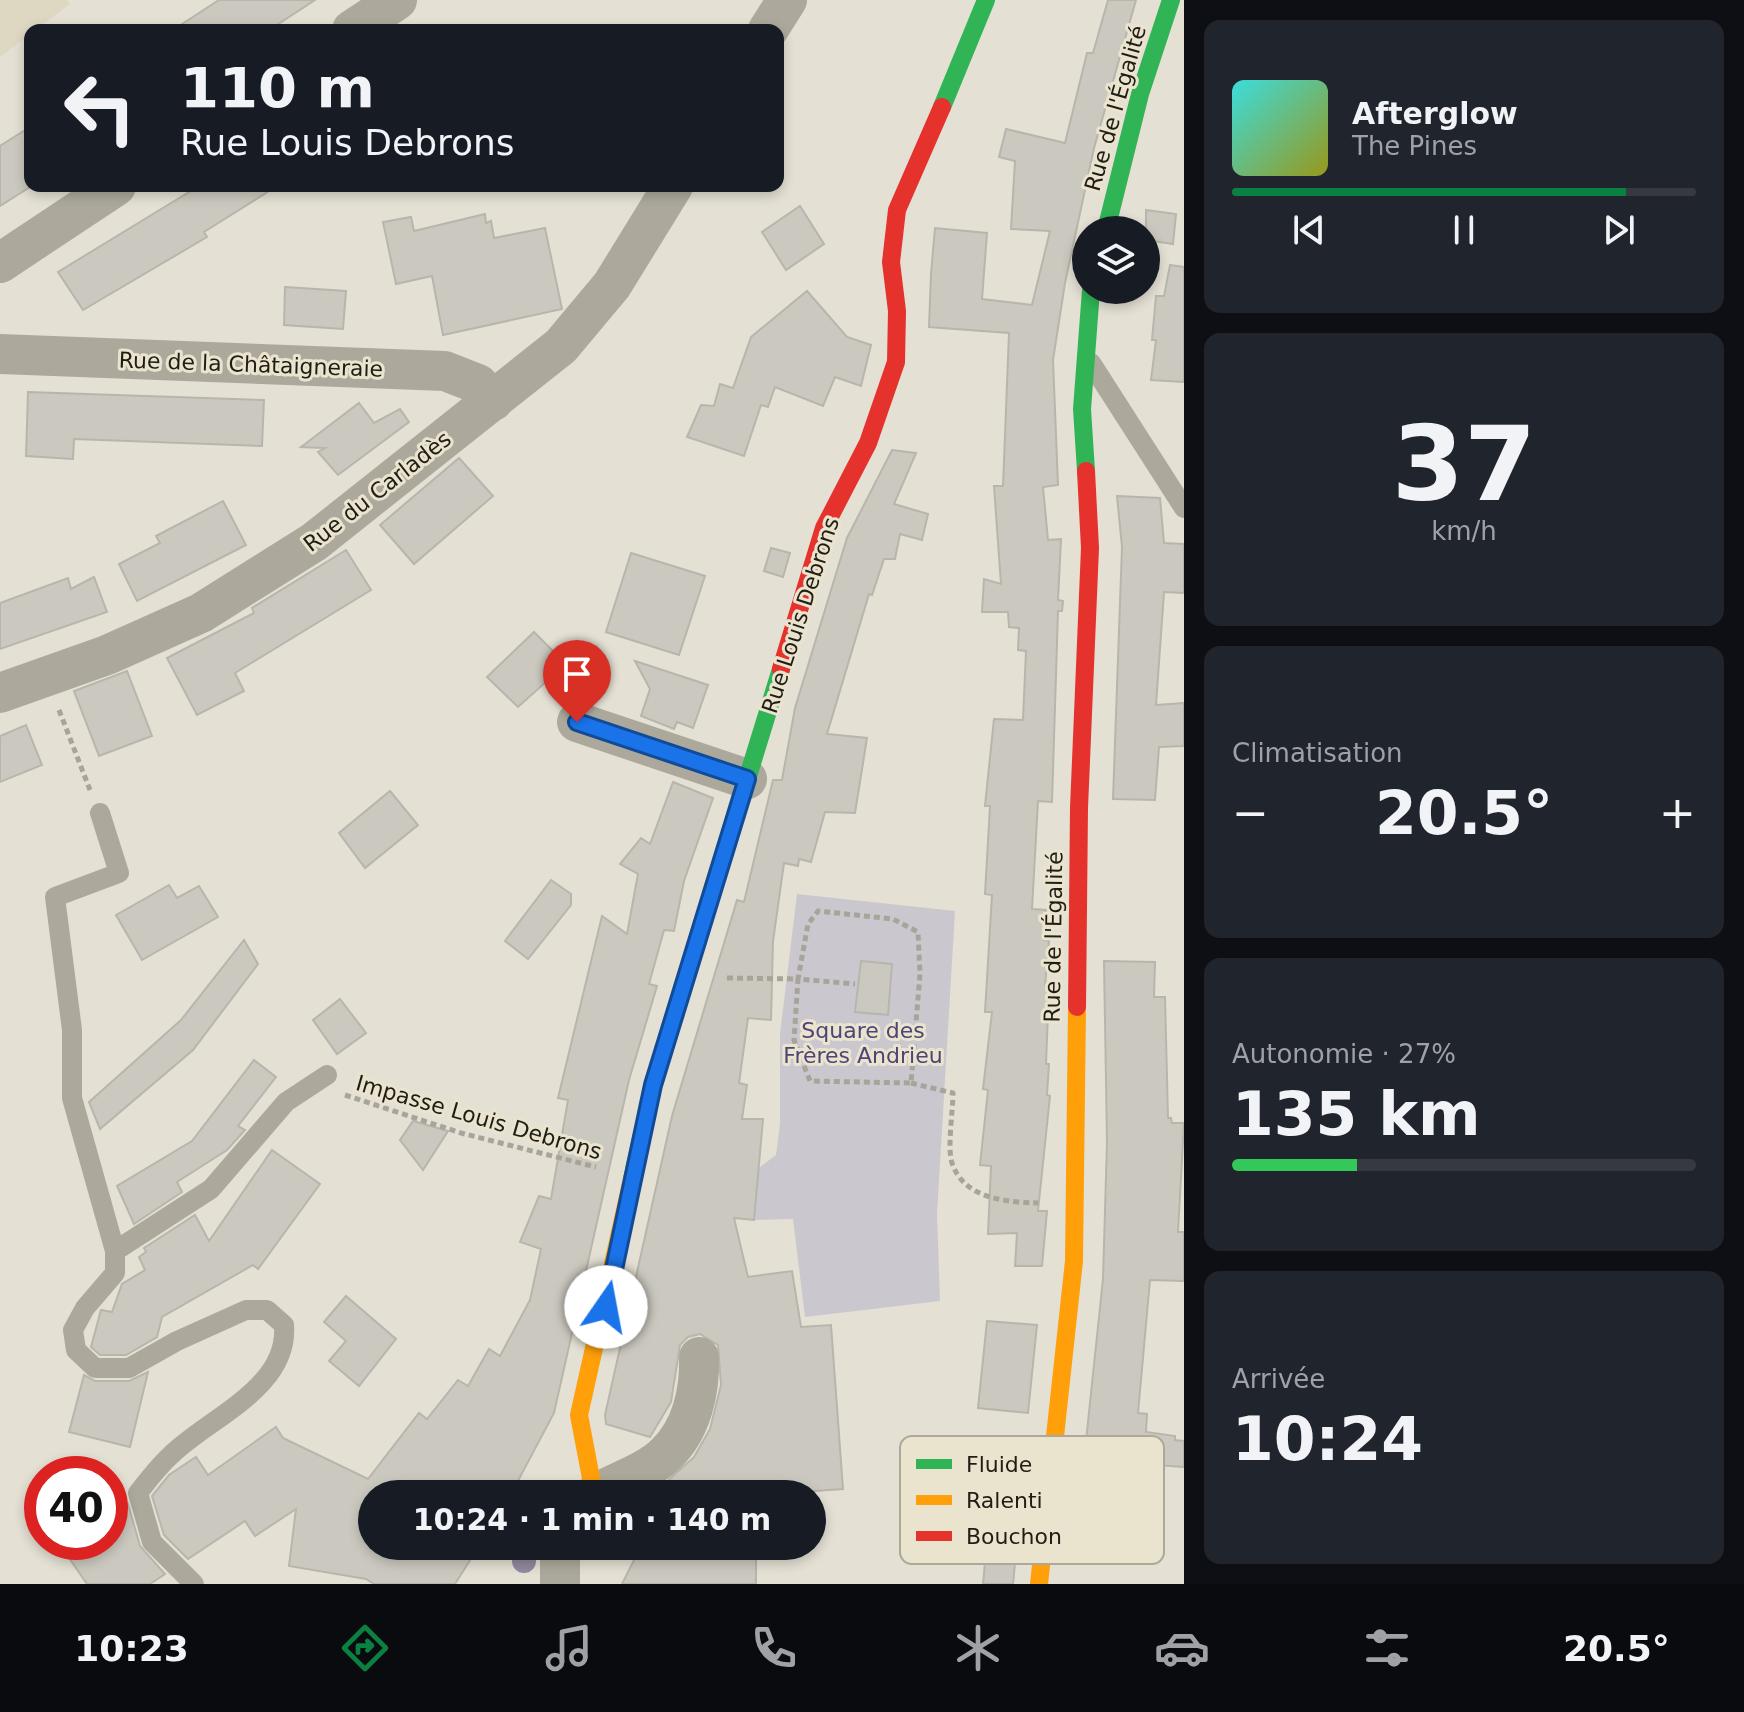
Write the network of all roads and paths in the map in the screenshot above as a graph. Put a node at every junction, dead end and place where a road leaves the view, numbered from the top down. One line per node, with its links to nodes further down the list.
1 (397, 0): 5 (street)
2 (787, 0): 6 (street)
3 (986, 0): 19 (street, Rue Louis Debrons)
4 (1171, 0): 9 (street, Rue de l'Égalité)
5 (361, 24)
6 (772, 24)
7 (107, 192): 10 (street)
8 (669, 192): 14 (street, Rue du Carladès)
9 (1110, 216)
10 (0, 263)
11 (1090, 304): 13 (street, Rue de l'Égalité)
12 (0, 354): 14 (street, Rue de la Châtaigneraie)
13 (1086, 356): 15 (lane); 27 (street, Rue de l'Égalité)
14 (493, 401): 16 (street, Rue du Carladès)
15 (1184, 508)
16 (45, 677): 17 (street, Rue du Carladès); 20 (path)
17 (0, 693)
18 (577, 722): 19 (street)
19 (747, 779): 21 (street, Rue Louis Debrons)
20 (100, 813): 28 (lane)
21 (686, 978): 22 (path); 26 (street, Rue Louis Debrons)
22 (798, 979): 23 (path); 25 (path); 25 (path)
23 (855, 984)
24 (327, 1075): 26 (path, Impasse Louis Debrons); 28 (lane)
25 (911, 1083): 27 (path)
26 (633, 1176): 30 (street, Rue Louis Debrons)
27 (1075, 1204): 31 (street, Rue de l'Égalité)
28 (115, 1251): 37 (lane)
29 (699, 1357): 32 (street)
30 (582, 1429): 32 (street); 33 (street)
31 (1055, 1436)
32 (638, 1471): 34 (street)
33 (591, 1480)
34 (621, 1480)
35 (560, 1560): 38 (street)
36 (1041, 1564): 39 (street, Rue de l'Égalité)
37 (194, 1584)
38 (560, 1584)
39 (1039, 1584)

